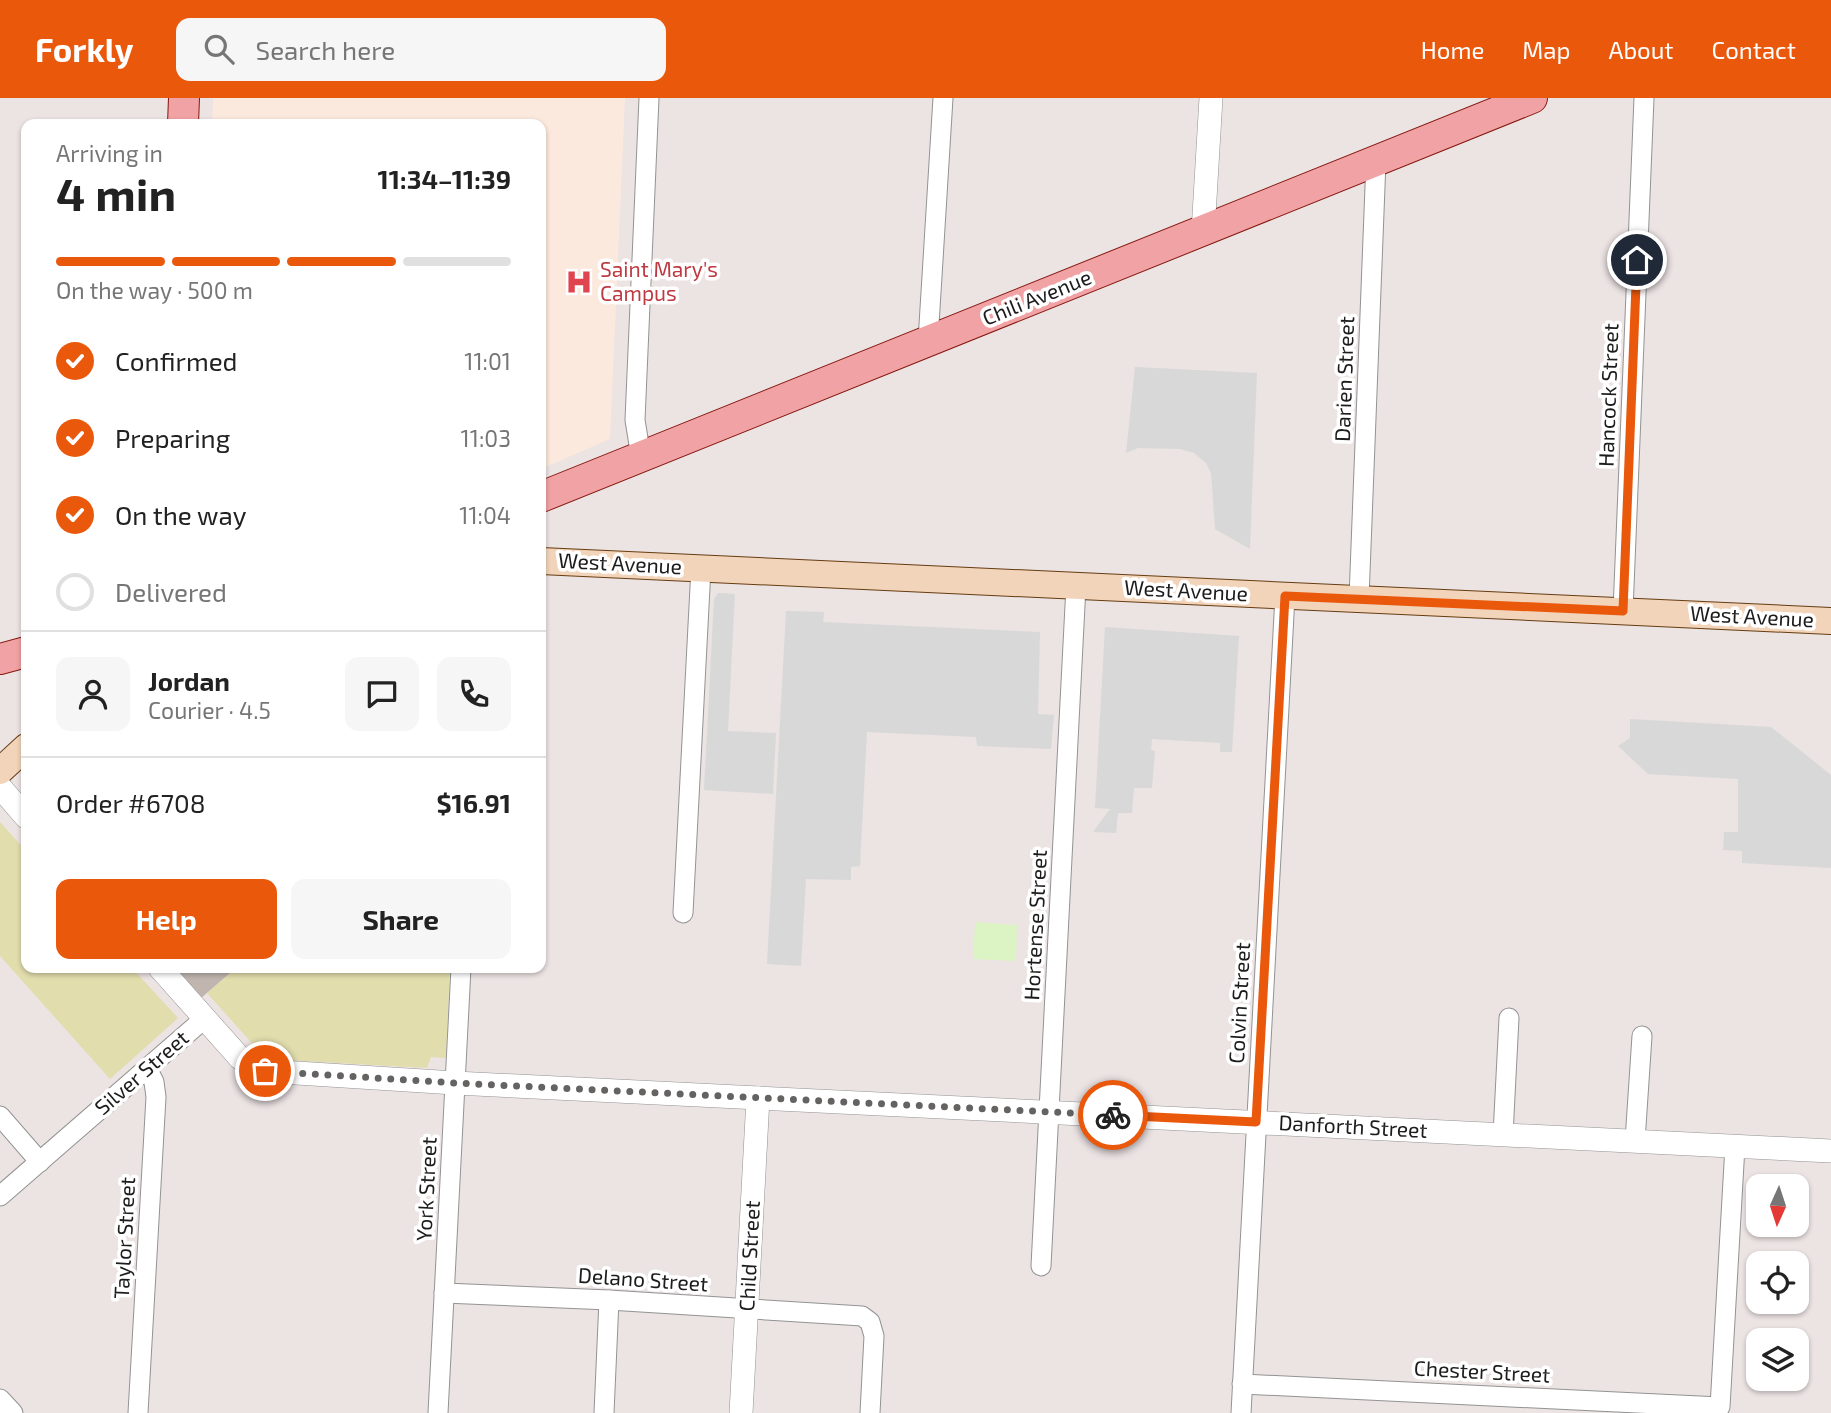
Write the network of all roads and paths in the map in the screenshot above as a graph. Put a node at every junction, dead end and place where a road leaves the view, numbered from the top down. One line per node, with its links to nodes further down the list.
1 (184, 98): 7 (main road)
2 (649, 98): 11 (street)
3 (943, 98): 10 (street)
4 (1211, 98): 9 (street)
5 (1644, 98): 18 (street, Hancock Street)
6 (1521, 100): 8 (main road, Chili Avenue)
7 (183, 119)
8 (1376, 161): 9 (main road, Chili Avenue); 17 (street, Darien Street)
9 (1203, 232): 10 (main road, Chili Avenue)
10 (928, 341): 11 (main road, Chili Avenue)
11 (641, 457): 12 (main road, Chili Avenue)
12 (546, 495)
13 (546, 561): 14 (main road, West Avenue)
14 (701, 568): 15 (main road, West Avenue); 26 (street)
15 (1076, 586): 16 (main road, West Avenue); 35 (street, Hortense Street)
16 (1285, 596): 17 (main road, West Avenue); 37 (street, Colvin Street)
17 (1359, 598): 18 (main road, West Avenue)
18 (1623, 611): 19 (main road, West Avenue)
19 (1831, 621)
20 (21, 653): 21 (main road)
21 (0, 659)
22 (21, 752): 23 (main road)
23 (0, 771)
24 (0, 788): 25 (street)
25 (21, 811)
26 (683, 912)
27 (164, 973): 29 (street)
28 (461, 973): 33 (street, York Street)
29 (205, 1018): 32 (street, Silver Street); 33 (street, Silver Street)
30 (1508, 1018): 38 (street)
31 (1642, 1036): 39 (street)
32 (147, 1068): 42 (street, Silver Street); 51 (street, Taylor Street)
33 (455, 1083): 34 (street, Danforth Street); 45 (street, York Street)
34 (758, 1098): 35 (street, Danforth Street); 47 (street, Child Street)
35 (1049, 1112): 37 (street, Danforth Street); 44 (street, Hortense Street)
36 (0, 1116): 42 (street)
37 (1256, 1122): 38 (street, Danforth Street); 48 (street, Colvin Street)
38 (1503, 1135): 39 (street, Danforth Street)
39 (1635, 1141): 40 (street, Danforth Street)
40 (1735, 1146): 41 (street, Danforth Street); 48 (street, Chester Street)
41 (1831, 1151)
42 (40, 1162): 43 (street, Silver Street)
43 (0, 1196)
44 (1041, 1266)
45 (444, 1293): 46 (street, Delano Street); 52 (street, York Street)
46 (609, 1300): 47 (street, Delano Street); 53 (street)
47 (747, 1309): 54 (street, Child Street); 55 (street, Delano Street)
48 (1242, 1384): 56 (street, Colvin Street)
49 (0, 1398): 50 (street)
50 (13, 1413)
51 (138, 1413)
52 (438, 1413)
53 (604, 1413)
54 (741, 1413)
55 (870, 1413)
56 (1241, 1413)

